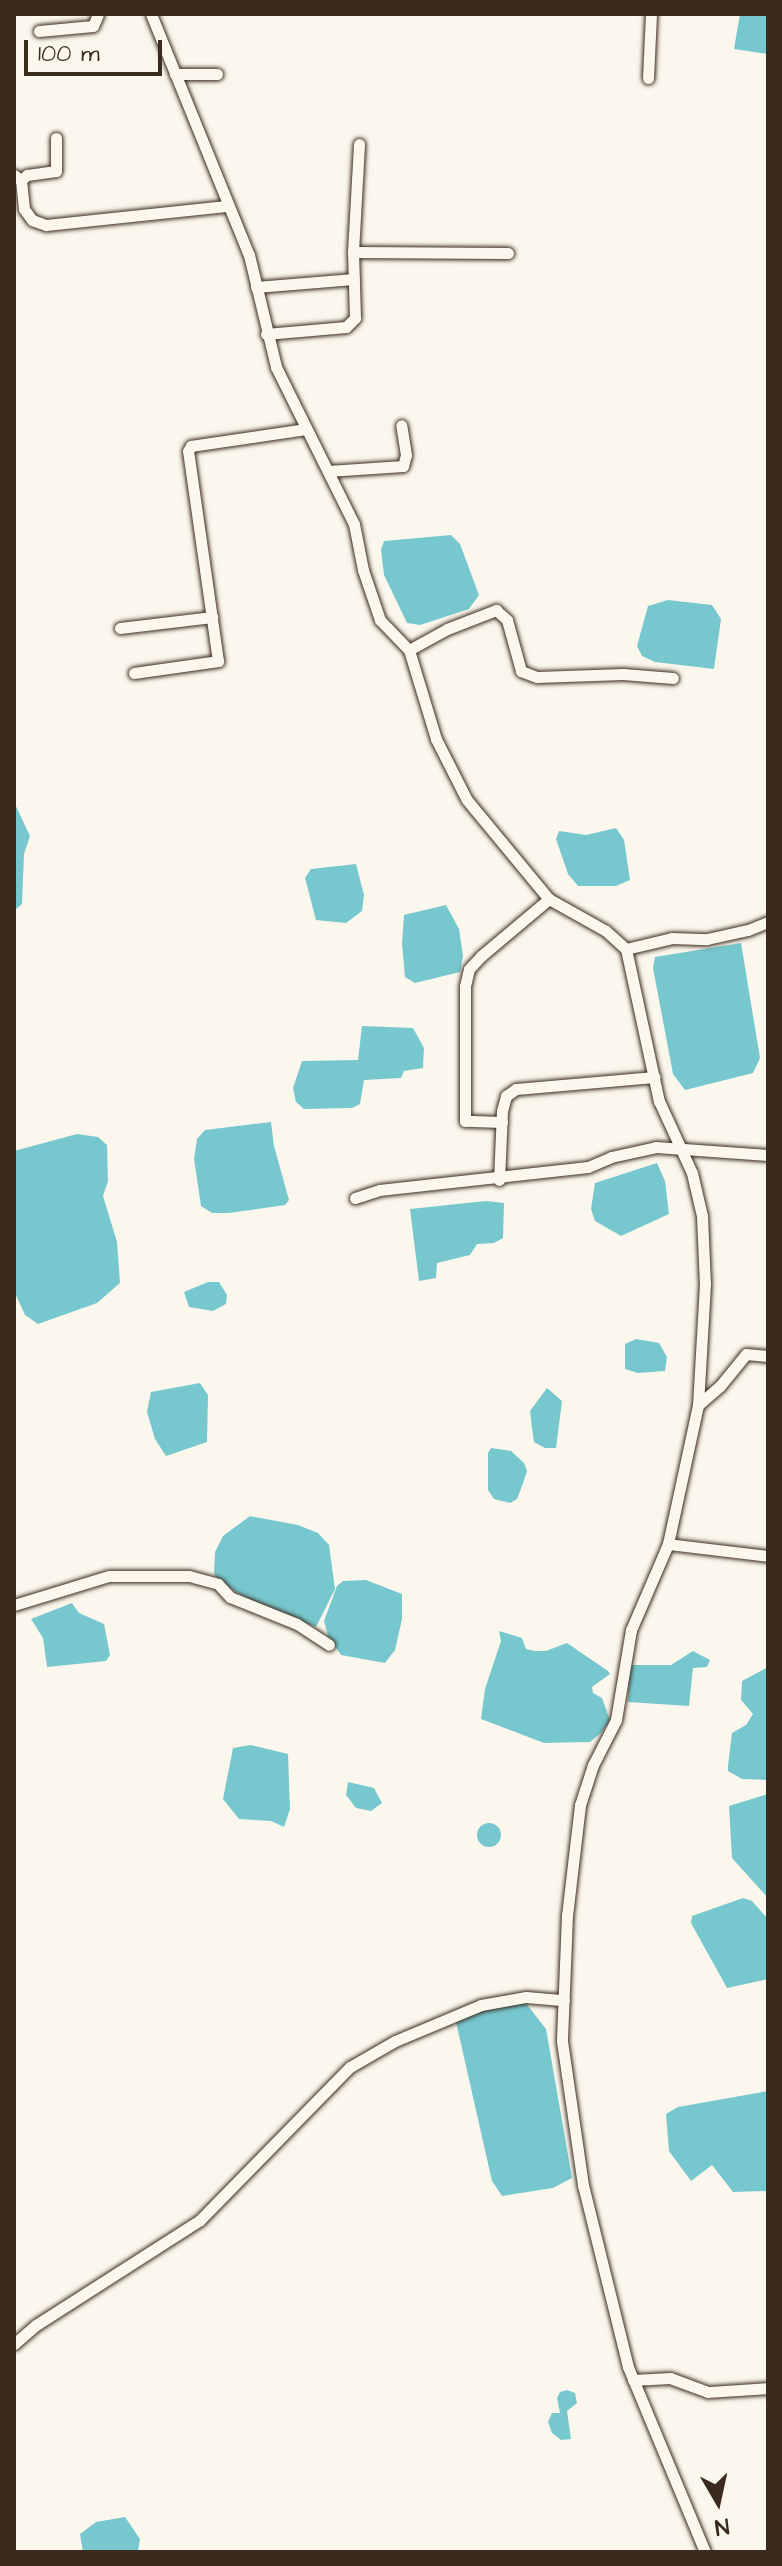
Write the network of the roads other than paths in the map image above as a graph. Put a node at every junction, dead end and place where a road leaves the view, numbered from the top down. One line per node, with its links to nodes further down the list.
1 (98, 14): 4 (street)
2 (151, 14): 5 (street)
3 (651, 14): 7 (street)
4 (39, 31)
5 (175, 74): 6 (street); 11 (street)
6 (217, 74)
7 (648, 78)
8 (56, 138): 10 (street)
9 (359, 144): 12 (street)
10 (17, 177): 11 (street)
11 (226, 206): 15 (street)
12 (353, 252): 13 (street); 14 (street)
13 (508, 253)
14 (354, 279): 15 (street); 16 (street)
15 (256, 287): 16 (street)
16 (266, 334): 18 (street)
17 (401, 425): 19 (street)
18 (306, 429): 19 (street); 20 (street)
19 (328, 471): 22 (street)
20 (212, 617): 21 (street); 23 (street)
21 (120, 628)
22 (409, 650): 24 (street); 25 (street)
23 (134, 673)
24 (673, 678)
25 (549, 899): 27 (street); 29 (street)
26 (768, 922): 27 (street)
27 (626, 949): 28 (street)
28 (654, 1077): 29 (street); 30 (street)
29 (502, 1122): 32 (street)
30 (678, 1148): 31 (street); 32 (street); 35 (street)
31 (768, 1155)
32 (499, 1180): 33 (street)
33 (355, 1198)
34 (768, 1356): 35 (street)
35 (698, 1405): 36 (street)
36 (668, 1544): 37 (street); 40 (street)
37 (768, 1556)
38 (14, 1605): 39 (street)
39 (329, 1645)
40 (564, 2000): 41 (street); 42 (street)
41 (14, 2344)
42 (633, 2380): 43 (street); 44 (street)
43 (768, 2388)
44 (705, 2552)

